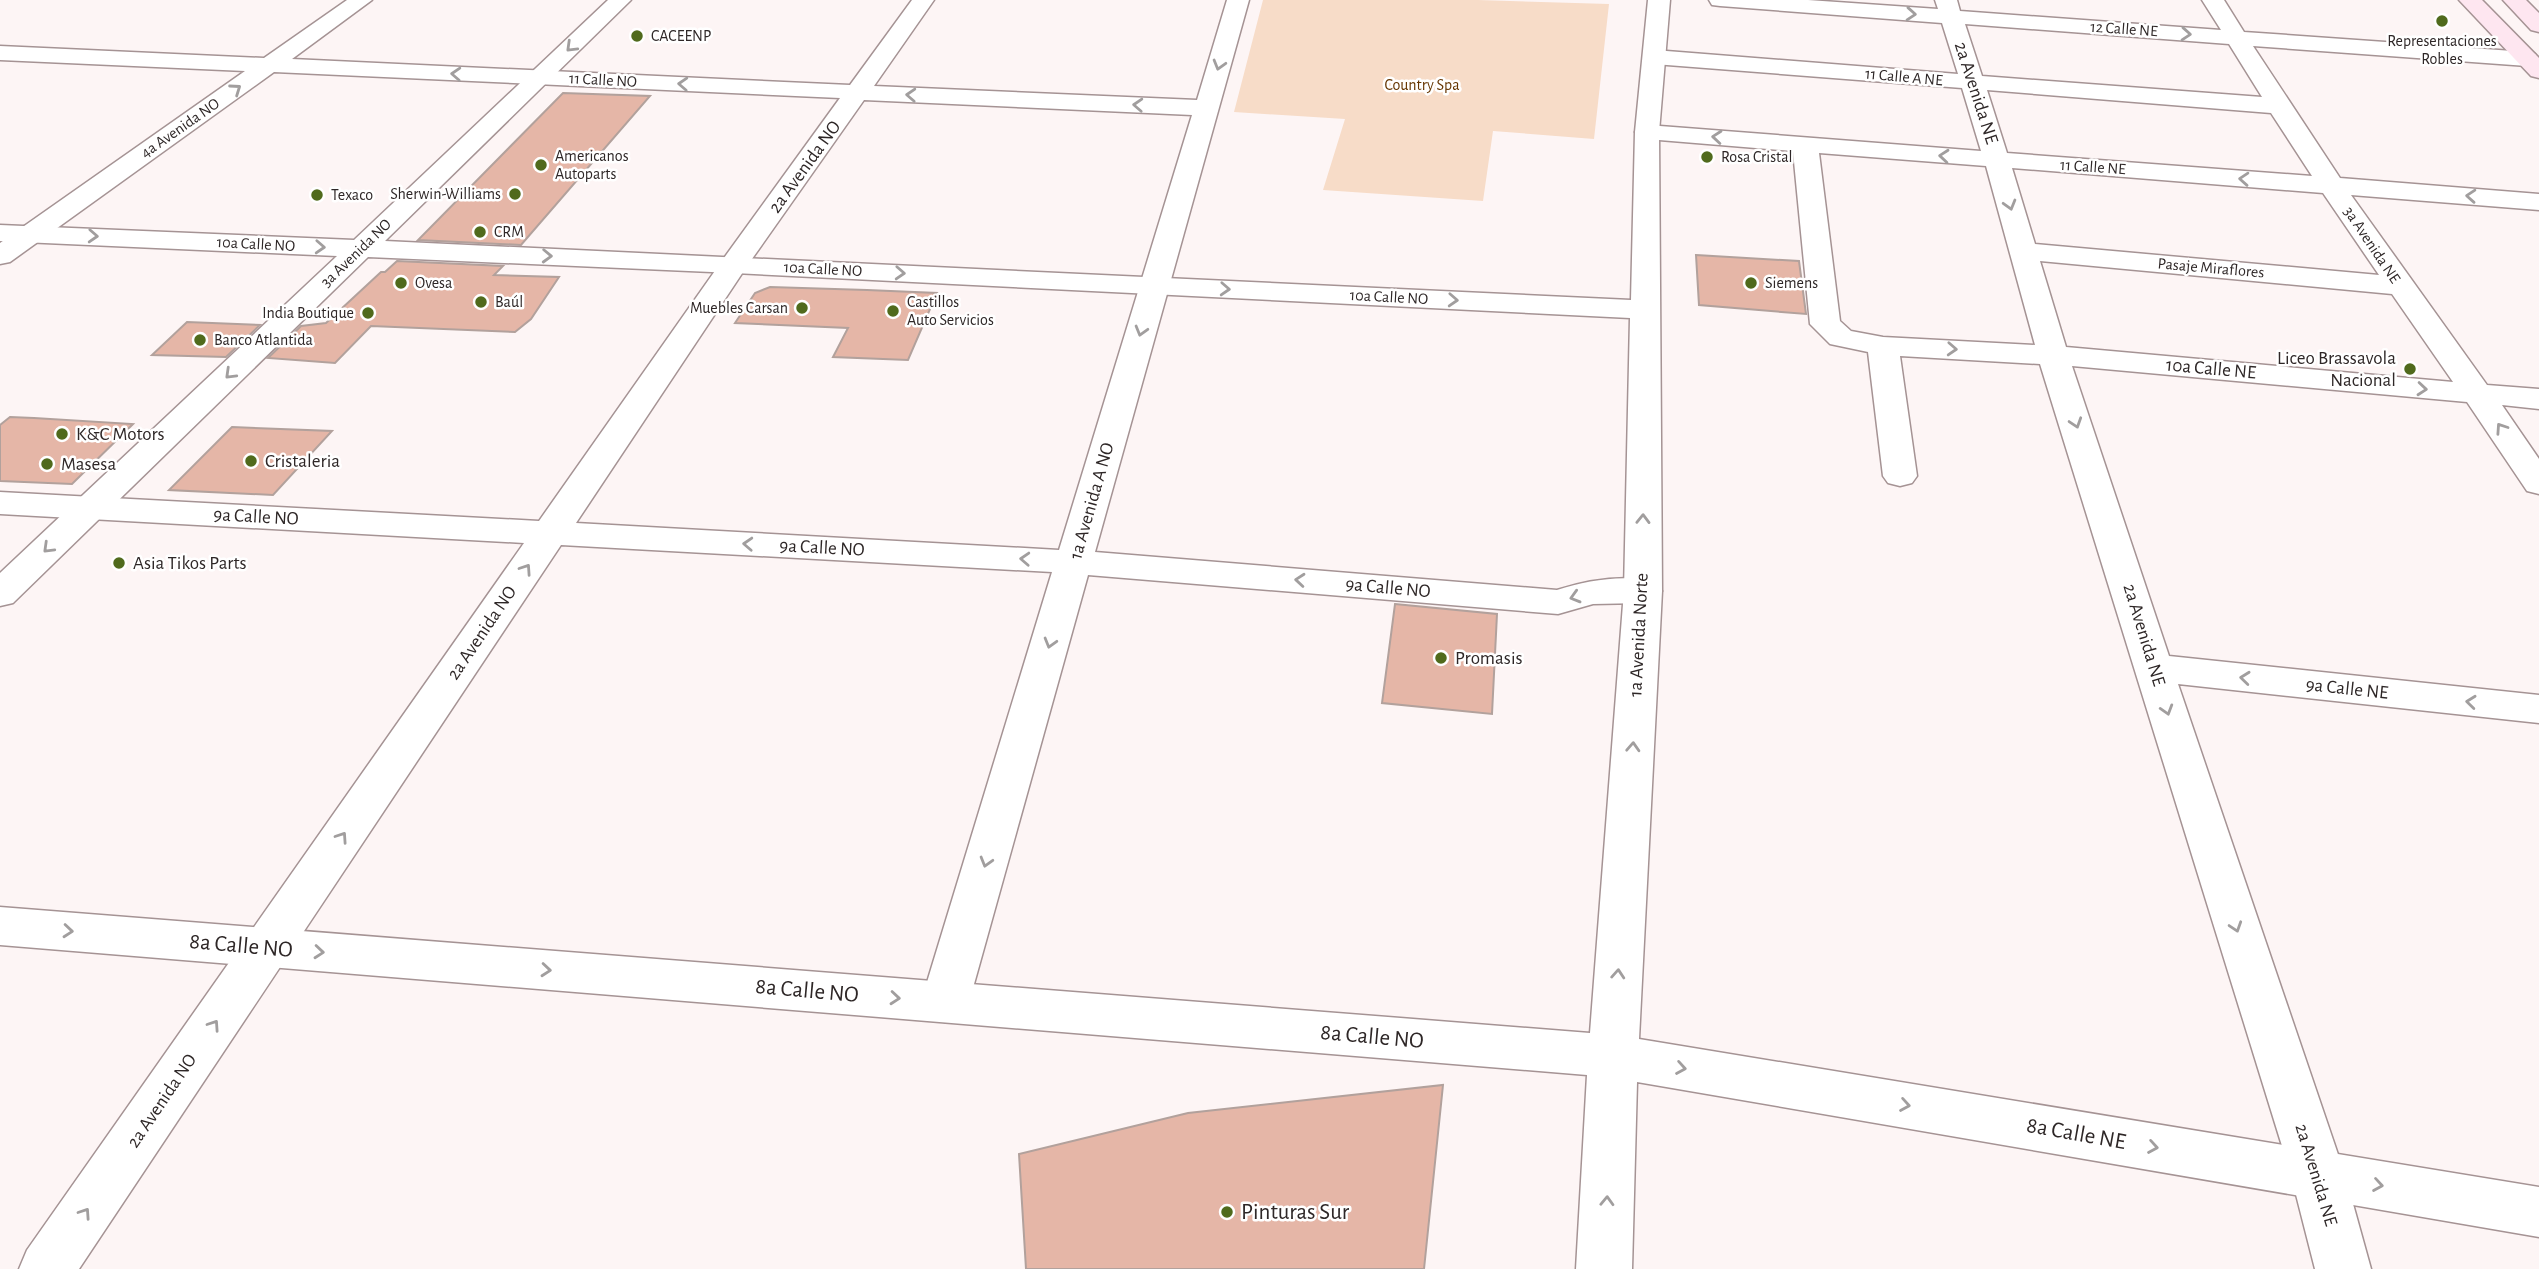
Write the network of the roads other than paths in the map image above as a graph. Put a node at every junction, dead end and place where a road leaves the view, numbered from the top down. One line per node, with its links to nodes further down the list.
1 (361, 0): 15 (street, 4a Avenida NO)
2 (620, 0): 17 (street, 3a Avenida NO, one-way to 17)
3 (923, 0): 19 (street, 2a Avenida NO)
4 (1238, 0): 21 (street, 1a Avenida A NO, one-way to 21)
5 (1659, 0): 14 (street, 1a Avenida Norte)
6 (1720, 0): 10 (street, 12 Calle NE, one-way to 10)
7 (2213, 0): 12 (street, 3a Avenida NE)
8 (2470, 0): 16 (main road)
9 (2514, 0): 11 (main road)
10 (1949, 8): 12 (street, 12 Calle NE, one-way to 12); 18 (street, 2a Avenida NE)
11 (2539, 25)
12 (2237, 37): 16 (street, 12 Calle NE); 20 (street, 3a Avenida NE)
13 (0, 53): 15 (street, 11 Calle NO)
14 (1654, 57): 18 (street, 11 Calle A NE); 22 (street, 1a Avenida Norte)
15 (270, 65): 17 (street, 11 Calle NO, one-way to 15); 28 (street, 4a Avenida NO, one-way to 15)
16 (2533, 65)
17 (539, 78): 19 (street, 11 Calle NO, one-way to 17); 29 (street, 3a Avenida NO)
18 (1970, 82): 20 (street, 11 Calle A NE); 24 (street, 2a Avenida NE)
19 (859, 92): 21 (street, 11 Calle NO, one-way to 19); 32 (street, 2a Avenida NO)
20 (2280, 106): 25 (street, 3a Avenida NE)
21 (1206, 108): 33 (street, 1a Avenida A NO)
22 (1647, 132): 23 (street, 11 Calle NE, one-way to 22); 35 (street, 1a Avenida Norte)
23 (1805, 144): 24 (street, 11 Calle NE, one-way to 23); 36 (street, 10a Calle NE)
24 (1997, 160): 25 (street, 11 Calle NE, one-way to 24); 30 (street, 2a Avenida NE, one-way to 30)
25 (2331, 186): 26 (street, 11 Calle NE, one-way to 25); 34 (street, 3a Avenida NE)
26 (2539, 202)
27 (0, 233): 28 (street, 10a Calle NO)
28 (32, 234): 29 (street, 10a Calle NO, one-way to 29); 31 (street, 4a Avenida NO)
29 (360, 249): 32 (street, 10a Calle NO, one-way to 32); 43 (street, 3a Avenida NO, one-way to 43)
30 (2023, 251): 34 (street, Pasaje Miraflores); 37 (street, 2a Avenida NE)
31 (0, 256)
32 (734, 264): 33 (street, 10a Calle NO, one-way to 33); 44 (street, 2a Avenida NO)
33 (1154, 286): 35 (street, 10a Calle NO, one-way to 35); 45 (street, 1a Avenida A NO, one-way to 45)
34 (2399, 286): 38 (street, 3a Avenida NE)
35 (1646, 310): 46 (street, 1a Avenida Norte, one-way to 35)
36 (1884, 345): 37 (street, 10a Calle NE, one-way to 37); 40 (street)
37 (2054, 355): 38 (street, 10a Calle NE, one-way to 38); 48 (street, 2a Avenida NE, one-way to 48)
38 (2479, 394): 39 (street, 10a Calle NE); 41 (street, 3a Avenida NE, one-way to 38)
39 (2539, 399)
40 (1900, 476)
41 (2539, 484)
42 (0, 503): 43 (street, 9a Calle NO)
43 (90, 508): 44 (street, 9a Calle NO); 47 (street, 3a Avenida NO, one-way to 47)
44 (551, 533): 45 (street, 9a Calle NO, one-way to 44); 51 (street, 2a Avenida NO, one-way to 44)
45 (1074, 562): 46 (street, 9a Calle NO, one-way to 45); 52 (street, 1a Avenida A NO, one-way to 52)
46 (1643, 591): 53 (street, 1a Avenida Norte, one-way to 46)
47 (0, 594)
48 (2155, 668): 49 (street, 9a Calle NE, one-way to 48); 54 (street, 2a Avenida NE, one-way to 54)
49 (2539, 709)
50 (0, 926): 51 (street, 8a Calle NO, one-way to 51)
51 (267, 948): 52 (street, 8a Calle NO, one-way to 52); 56 (street, 2a Avenida NO, one-way to 51)
52 (946, 1002): 53 (street, 8a Calle NO)
53 (1613, 1056): 54 (street, 8a Calle NE, one-way to 54); 57 (street, 1a Avenida Norte, one-way to 53)
54 (2318, 1175): 55 (street, 8a Calle NE, one-way to 55); 58 (street, 2a Avenida NE)
55 (2539, 1212)
56 (47, 1269)
57 (1604, 1269)
58 (2343, 1269)

